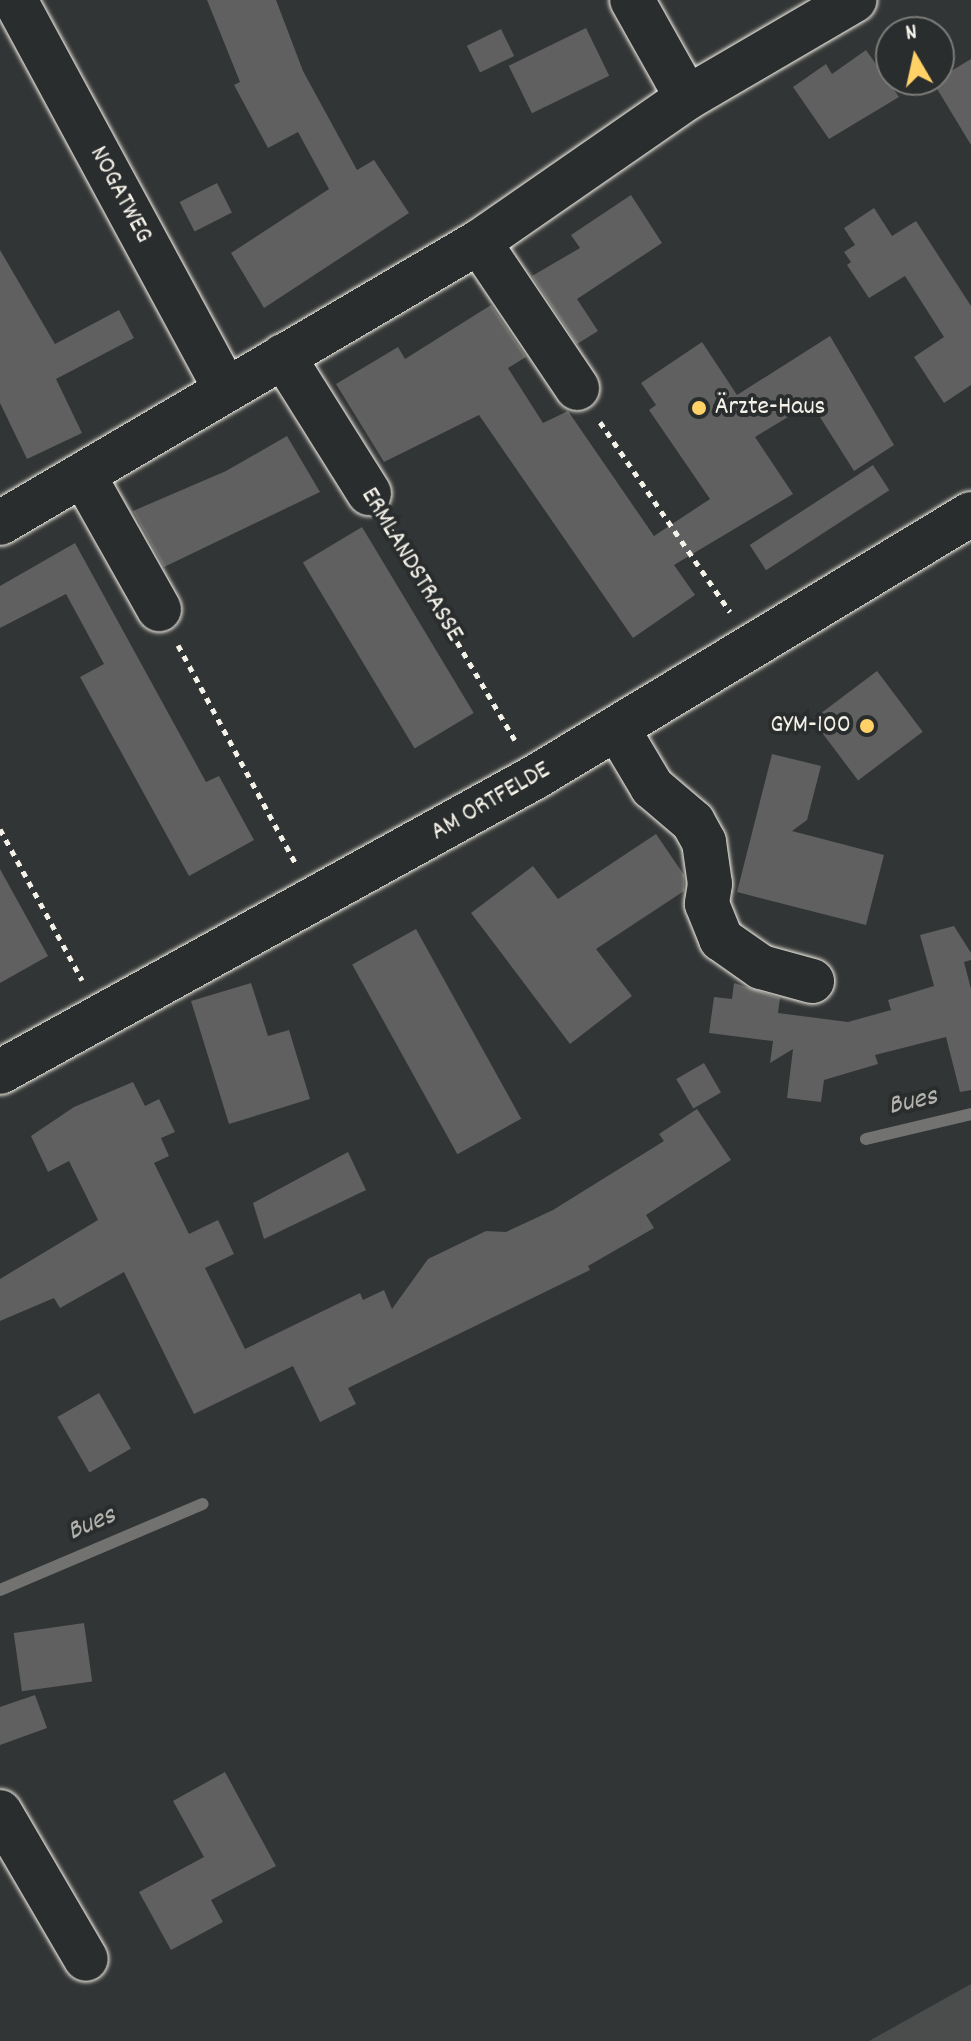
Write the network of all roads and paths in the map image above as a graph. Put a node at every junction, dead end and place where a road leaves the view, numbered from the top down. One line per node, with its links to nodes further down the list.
1 (15, 0): 8 (street, NOGATWEG)
2 (632, 0): 4 (street)
3 (855, 0): 4 (street)
4 (687, 98): 5 (street)
5 (479, 242): 6 (street); 7 (street)
6 (283, 356): 8 (street); 10 (street, ERMLANDSTRASSE)
7 (577, 388): 14 (path)
8 (226, 390): 9 (street)
9 (84, 476): 12 (street); 13 (street)
10 (369, 493): 16 (path, ERMLANDSTRASSE)
11 (971, 514): 14 (street, AM ORTFELDE)
12 (0, 523)
13 (159, 609): 18 (path)
14 (754, 645): 15 (street, AM ORTFELDE)
15 (617, 728): 16 (street, AM ORTFELDE); 19 (street)
16 (537, 776): 18 (street, AM ORTFELDE)
17 (0, 829): 20 (path)
18 (317, 901): 20 (street, AM ORTFELDE)
19 (812, 981)
20 (101, 1017): 21 (street, AM ORTFELDE)
21 (0, 1072)
22 (0, 1812): 23 (street)
23 (86, 1959)

